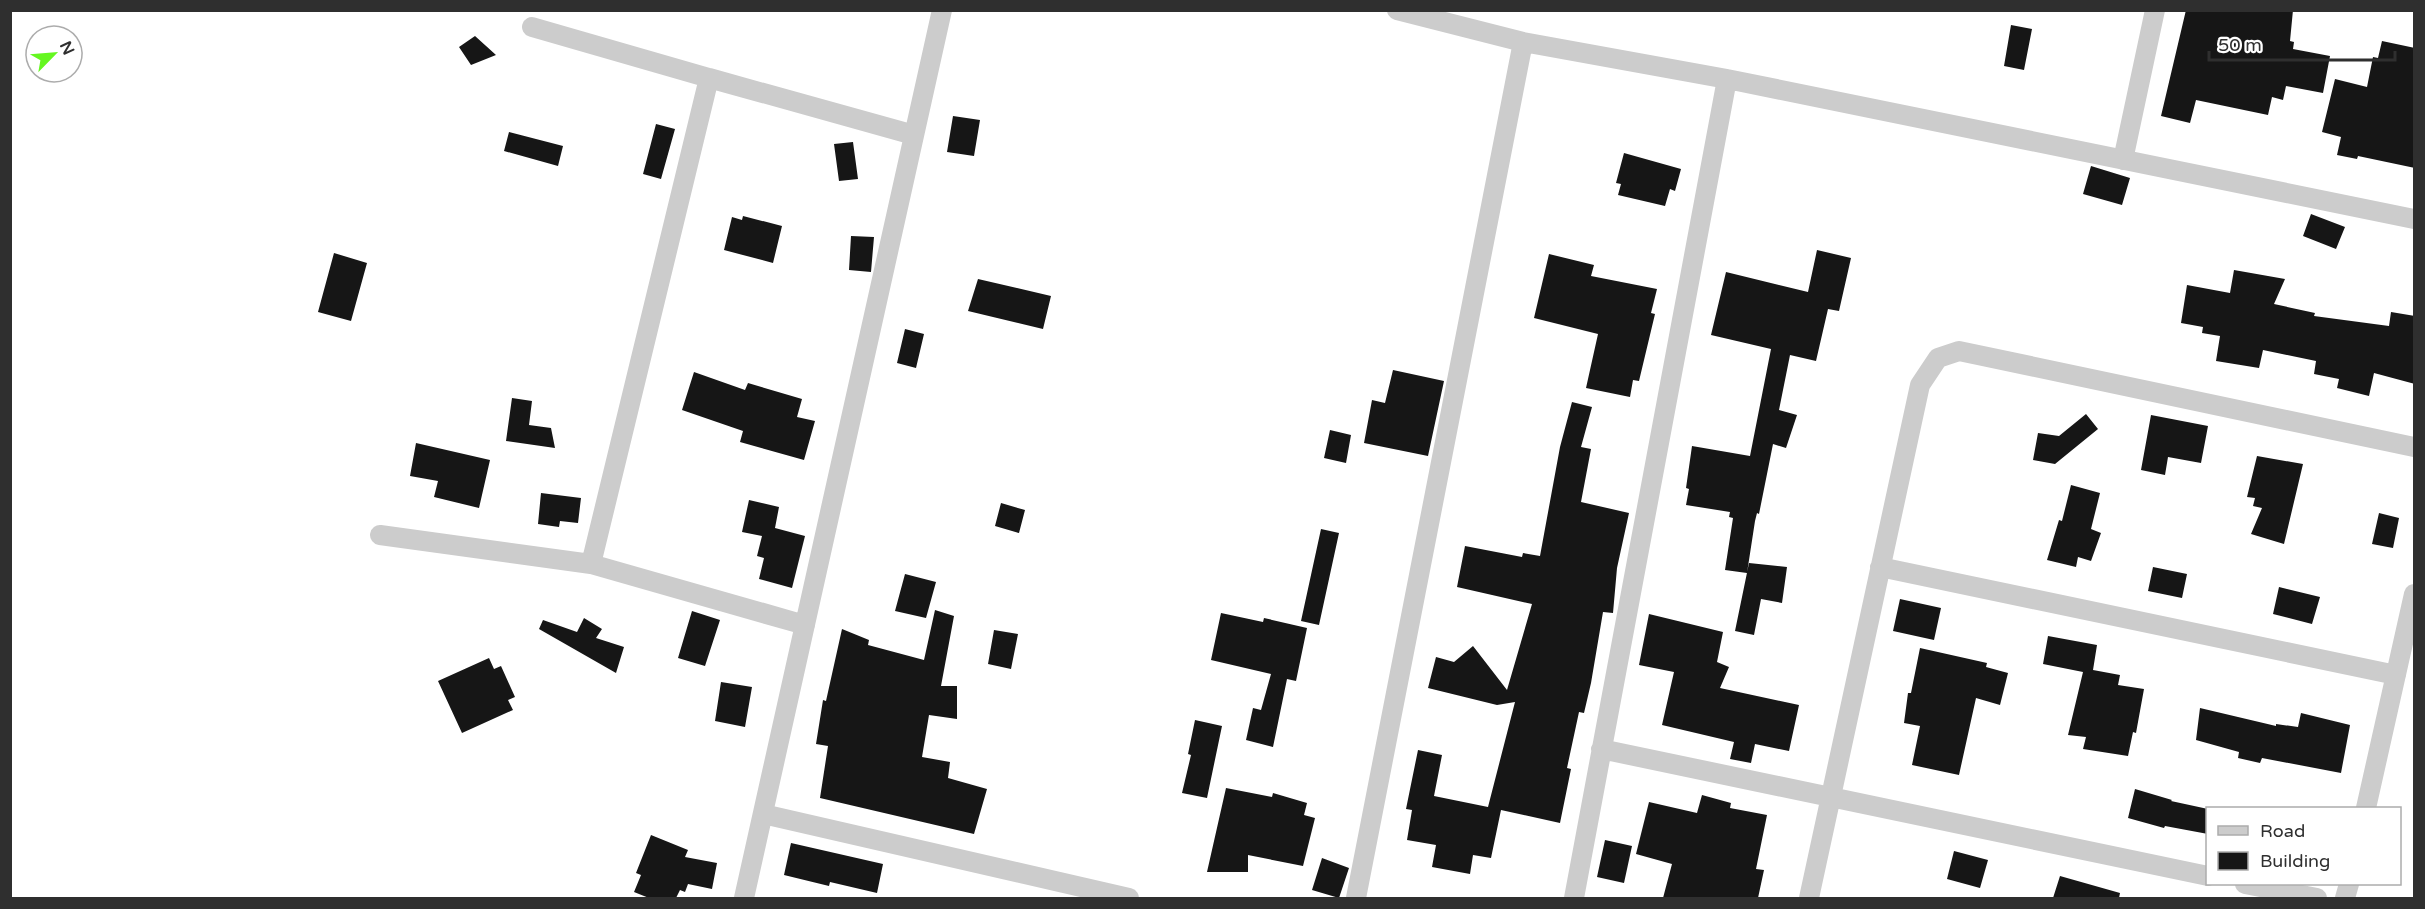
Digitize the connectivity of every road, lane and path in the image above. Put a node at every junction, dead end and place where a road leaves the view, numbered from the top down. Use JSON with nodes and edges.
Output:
{"nodes":[{"id":1,"x":942,"y":10,"type":"edge"},
{"id":2,"x":1397,"y":10,"type":"edge"},
{"id":3,"x":2155,"y":10,"type":"edge"},
{"id":4,"x":532,"y":27,"type":"dead end"},
{"id":5,"x":1523,"y":42,"type":"junction"},
{"id":6,"x":709,"y":78,"type":"junction"},
{"id":7,"x":1727,"y":79,"type":"junction"},
{"id":8,"x":914,"y":135,"type":"junction"},
{"id":9,"x":2123,"y":160,"type":"junction"},
{"id":10,"x":2415,"y":219,"type":"edge"},
{"id":11,"x":2415,"y":447,"type":"edge"},
{"id":12,"x":380,"y":535,"type":"dead end"},
{"id":13,"x":591,"y":564,"type":"junction"},
{"id":14,"x":1880,"y":567,"type":"junction"},
{"id":15,"x":2415,"y":594,"type":"edge"},
{"id":16,"x":805,"y":625,"type":"junction"},
{"id":17,"x":2396,"y":675,"type":"junction"},
{"id":18,"x":1601,"y":749,"type":"junction"},
{"id":19,"x":1831,"y":797,"type":"junction"},
{"id":20,"x":2366,"y":807,"type":"edge"},
{"id":21,"x":763,"y":814,"type":"junction"},
{"id":22,"x":2206,"y":876,"type":"edge"},
{"id":23,"x":2250,"y":885,"type":"edge"},
{"id":24,"x":744,"y":898,"type":"edge"},
{"id":25,"x":1130,"y":898,"type":"edge"},
{"id":26,"x":1356,"y":898,"type":"edge"},
{"id":27,"x":1574,"y":898,"type":"edge"},
{"id":28,"x":1809,"y":898,"type":"edge"},
{"id":29,"x":2317,"y":898,"type":"edge"}],
"edges":[{"from":1,"to":8,"type":"street"},
{"from":2,"to":5,"type":"street"},
{"from":3,"to":9,"type":"street"},
{"from":4,"to":6,"type":"street"},
{"from":5,"to":7,"type":"street"},
{"from":5,"to":26,"type":"street"},
{"from":6,"to":8,"type":"street"},
{"from":6,"to":13,"type":"street"},
{"from":7,"to":9,"type":"street"},
{"from":7,"to":18,"type":"street"},
{"from":8,"to":16,"type":"street"},
{"from":9,"to":10,"type":"street"},
{"from":11,"to":14,"type":"street"},
{"from":12,"to":13,"type":"street"},
{"from":13,"to":16,"type":"street"},
{"from":14,"to":17,"type":"street"},
{"from":14,"to":19,"type":"street"},
{"from":15,"to":17,"type":"street"},
{"from":16,"to":21,"type":"street"},
{"from":17,"to":20,"type":"street"},
{"from":18,"to":19,"type":"street"},
{"from":18,"to":27,"type":"street"},
{"from":19,"to":22,"type":"street"},
{"from":19,"to":28,"type":"street"},
{"from":21,"to":24,"type":"street"},
{"from":21,"to":25,"type":"street"},
{"from":23,"to":29,"type":"street"}]}
